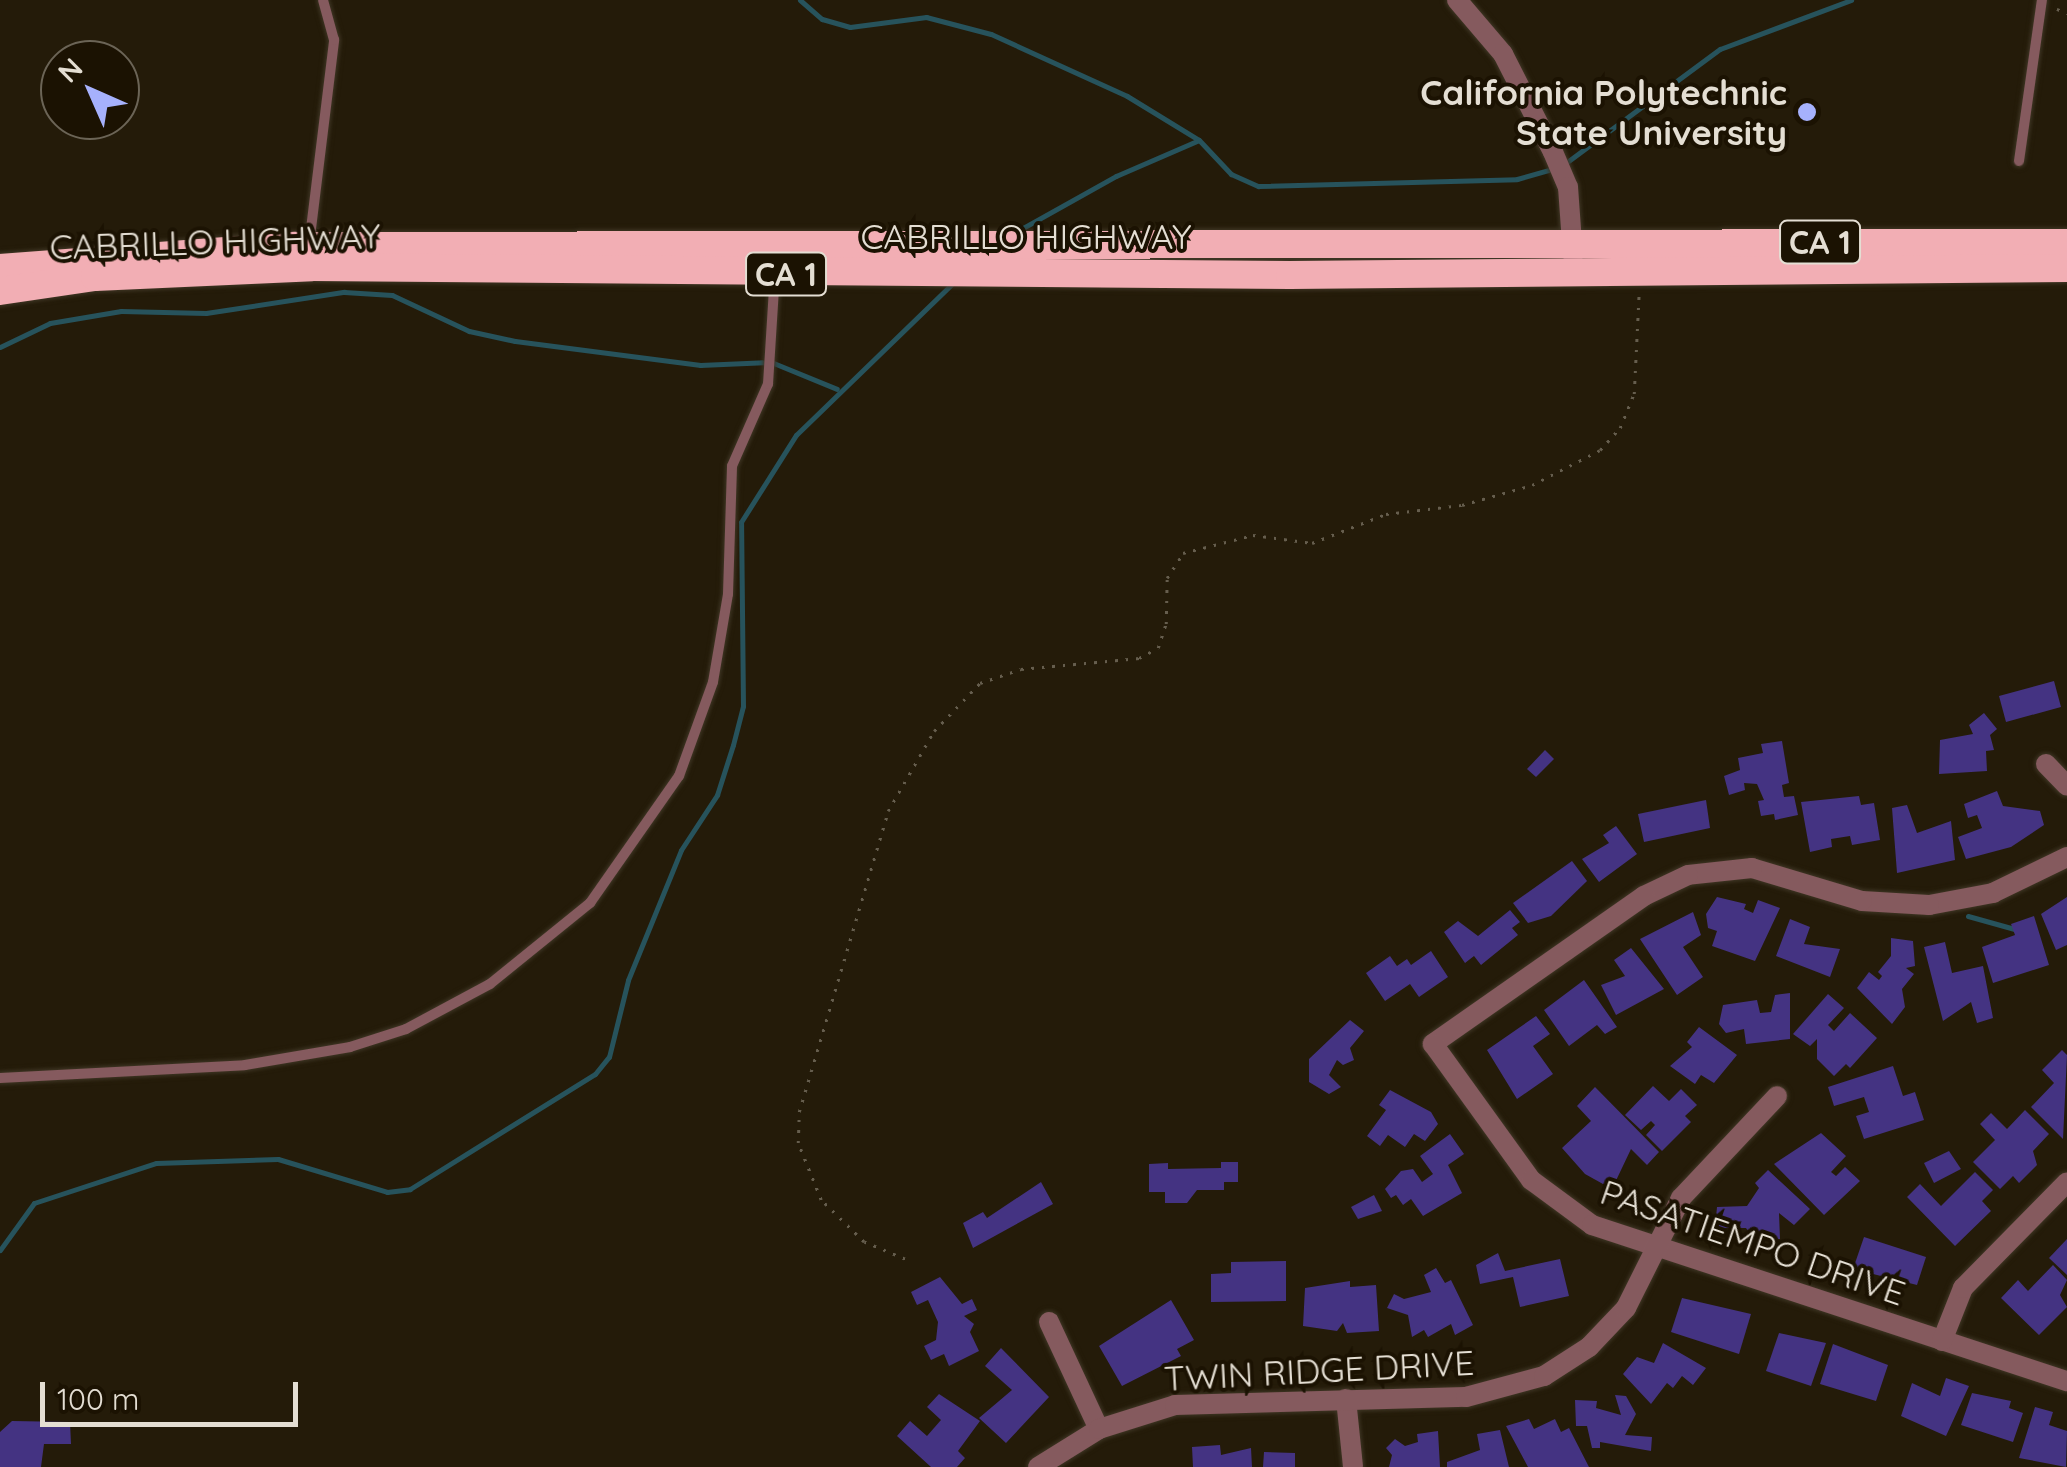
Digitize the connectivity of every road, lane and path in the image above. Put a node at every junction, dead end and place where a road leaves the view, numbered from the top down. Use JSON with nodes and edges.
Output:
{"nodes":[{"id":1,"x":324,"y":0,"type":"edge"},
{"id":2,"x":1457,"y":0,"type":"edge"},
{"id":3,"x":2042,"y":0,"type":"edge"},
{"id":4,"x":2020,"y":161,"type":"dead end"},
{"id":5,"x":1573,"y":242,"type":"junction"},
{"id":6,"x":2067,"y":243,"type":"edge"},
{"id":7,"x":309,"y":246,"type":"junction"},
{"id":8,"x":0,"y":268,"type":"edge"},
{"id":9,"x":2067,"y":268,"type":"edge"},
{"id":10,"x":1573,"y":272,"type":"junction"},
{"id":11,"x":1640,"y":272,"type":"junction"},
{"id":12,"x":776,"y":274,"type":"junction"},
{"id":13,"x":0,"y":291,"type":"edge"},
{"id":14,"x":2046,"y":764,"type":"dead end"},
{"id":15,"x":2067,"y":786,"type":"edge"},
{"id":16,"x":2067,"y":857,"type":"edge"},
{"id":17,"x":0,"y":1078,"type":"edge"},
{"id":18,"x":1777,"y":1096,"type":"dead end"},
{"id":19,"x":2067,"y":1182,"type":"edge"},
{"id":20,"x":1656,"y":1248,"type":"junction"},
{"id":21,"x":905,"y":1259,"type":"dead end"},
{"id":22,"x":1050,"y":1322,"type":"dead end"},
{"id":23,"x":1942,"y":1340,"type":"junction"},
{"id":24,"x":2067,"y":1381,"type":"edge"},
{"id":25,"x":1346,"y":1399,"type":"junction"},
{"id":26,"x":1099,"y":1429,"type":"junction"},
{"id":27,"x":1038,"y":1467,"type":"edge"},
{"id":28,"x":1353,"y":1467,"type":"edge"}],
"edges":[{"from":1,"to":7,"type":"lane"},
{"from":2,"to":5,"type":"street"},
{"from":3,"to":4,"type":"lane"},
{"from":5,"to":6,"type":"highway","number":"CA 1"},
{"from":5,"to":7,"type":"highway","name":"CABRILLO HIGHWAY","number":"CA 1"},
{"from":5,"to":10,"type":"street"},
{"from":7,"to":8,"type":"highway","name":"CABRILLO HIGHWAY","number":"CA 1"},
{"from":9,"to":11,"type":"highway","number":"CA 1"},
{"from":10,"to":11,"type":"highway","number":"CA 1"},
{"from":10,"to":12,"type":"highway","name":"CABRILLO HIGHWAY","number":"CA 1"},
{"from":11,"to":21,"type":"path"},
{"from":12,"to":13,"type":"highway","name":"CABRILLO HIGHWAY","number":"CA 1"},
{"from":12,"to":17,"type":"lane"},
{"from":14,"to":15,"type":"street"},
{"from":16,"to":20,"type":"street","name":"PASATIEMPO DRIVE"},
{"from":18,"to":20,"type":"street","name":"TWIN RIDGE DRIVE"},
{"from":19,"to":23,"type":"street"},
{"from":20,"to":23,"type":"street","name":"PASATIEMPO DRIVE"},
{"from":20,"to":25,"type":"street","name":"TWIN RIDGE DRIVE"},
{"from":22,"to":26,"type":"street"},
{"from":23,"to":24,"type":"street","name":"PASATIEMPO DRIVE"},
{"from":25,"to":26,"type":"street","name":"TWIN RIDGE DRIVE"},
{"from":25,"to":28,"type":"street"},
{"from":26,"to":27,"type":"street","name":"TWIN RIDGE DRIVE"}]}
